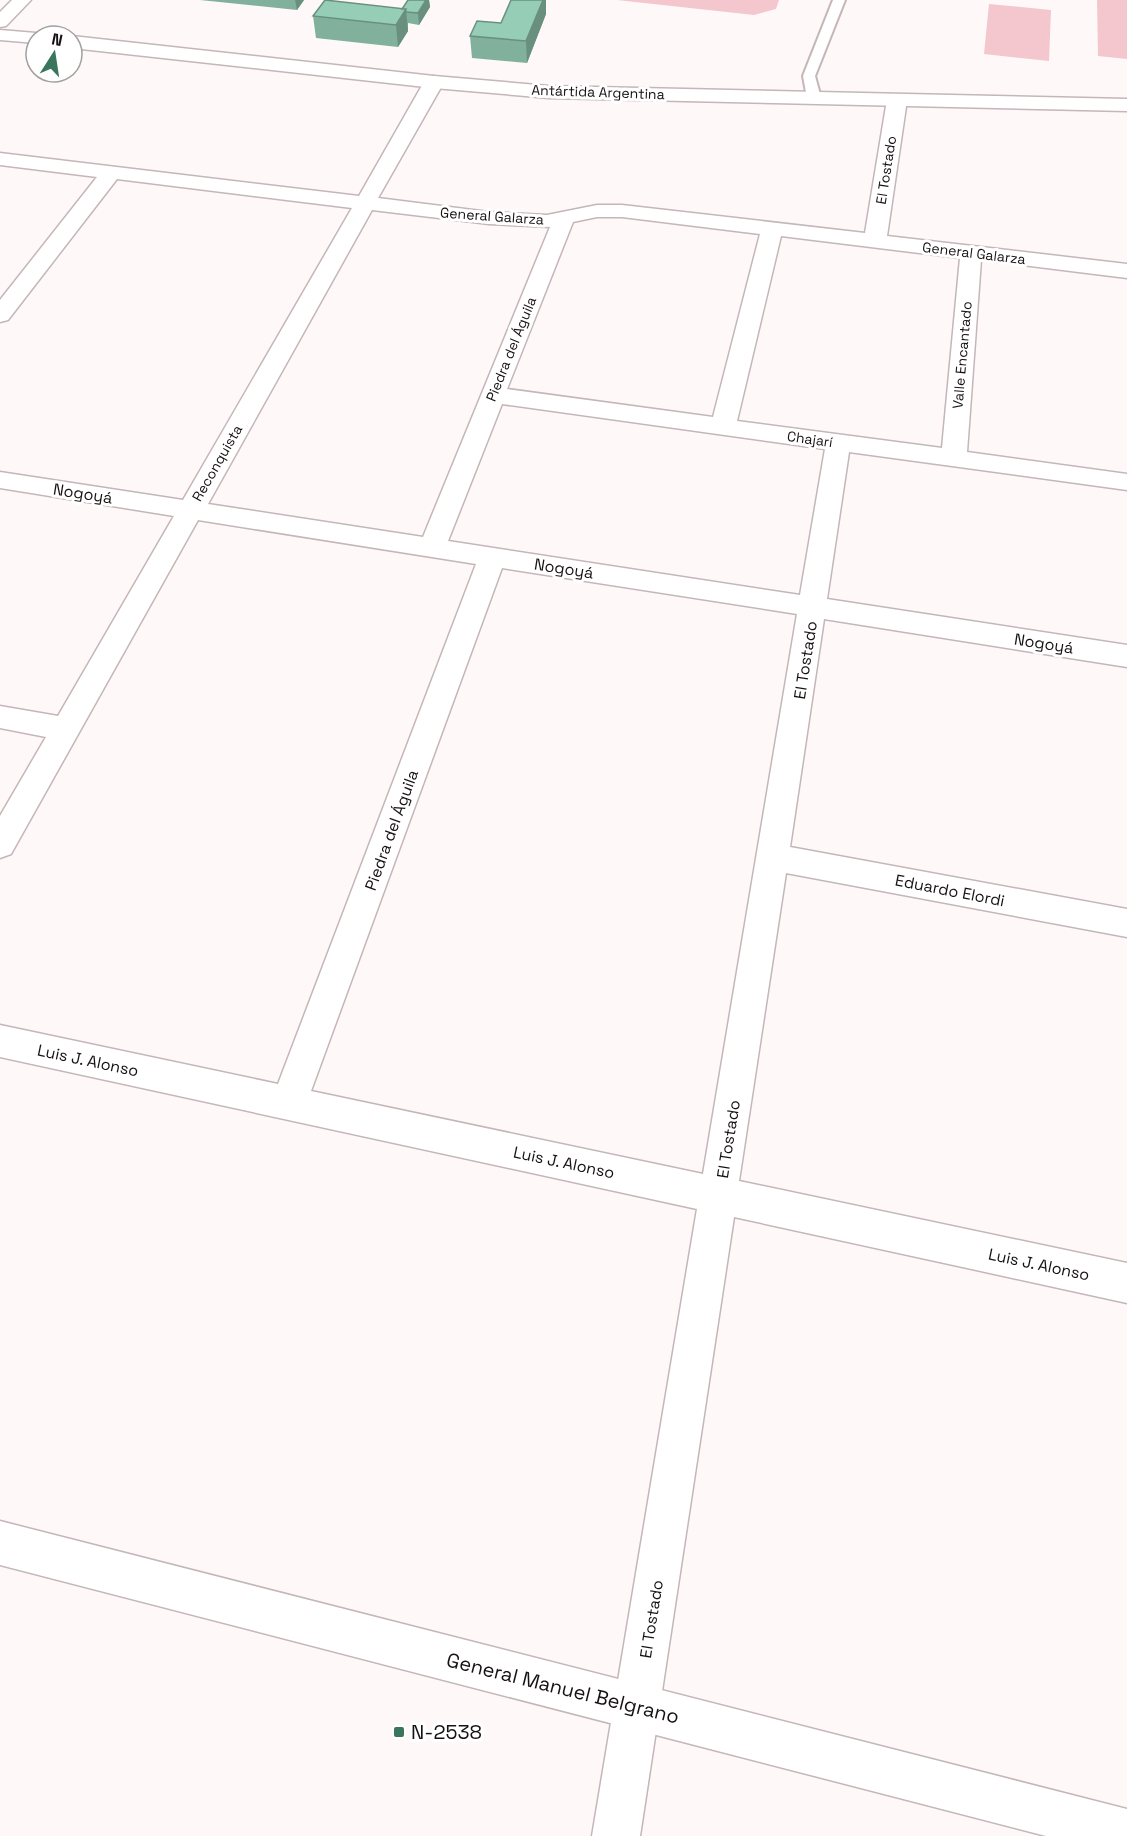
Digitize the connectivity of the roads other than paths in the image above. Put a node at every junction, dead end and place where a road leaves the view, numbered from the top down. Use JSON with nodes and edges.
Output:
{"nodes":[{"id":1,"x":22,"y":0,"type":"edge"},
{"id":2,"x":839,"y":0,"type":"edge"},
{"id":3,"x":0,"y":22,"type":"edge"},
{"id":4,"x":0,"y":34,"type":"edge"},
{"id":5,"x":24,"y":37,"type":"edge"},
{"id":6,"x":84,"y":43,"type":"edge"},
{"id":7,"x":434,"y":82,"type":"junction"},
{"id":8,"x":814,"y":98,"type":"junction"},
{"id":9,"x":897,"y":100,"type":"junction"},
{"id":10,"x":1127,"y":105,"type":"edge"},
{"id":11,"x":0,"y":159,"type":"edge"},
{"id":12,"x":112,"y":172,"type":"junction"},
{"id":13,"x":365,"y":203,"type":"junction"},
{"id":14,"x":564,"y":218,"type":"junction"},
{"id":15,"x":772,"y":229,"type":"junction"},
{"id":16,"x":875,"y":241,"type":"junction"},
{"id":17,"x":971,"y":252,"type":"junction"},
{"id":18,"x":1127,"y":271,"type":"edge"},
{"id":19,"x":0,"y":315,"type":"edge"},
{"id":20,"x":493,"y":395,"type":"junction"},
{"id":21,"x":723,"y":427,"type":"junction"},
{"id":22,"x":838,"y":443,"type":"junction"},
{"id":23,"x":954,"y":459,"type":"junction"},
{"id":24,"x":0,"y":480,"type":"edge"},
{"id":25,"x":1127,"y":482,"type":"edge"},
{"id":26,"x":190,"y":510,"type":"junction"},
{"id":27,"x":432,"y":547,"type":"junction"},
{"id":28,"x":492,"y":557,"type":"junction"},
{"id":29,"x":813,"y":607,"type":"junction"},
{"id":30,"x":1127,"y":656,"type":"edge"},
{"id":31,"x":0,"y":717,"type":"edge"},
{"id":32,"x":66,"y":729,"type":"junction"},
{"id":33,"x":0,"y":844,"type":"edge"},
{"id":34,"x":773,"y":857,"type":"junction"},
{"id":35,"x":1127,"y":923,"type":"edge"},
{"id":36,"x":0,"y":1041,"type":"edge"},
{"id":37,"x":289,"y":1103,"type":"junction"},
{"id":38,"x":719,"y":1196,"type":"junction"},
{"id":39,"x":1127,"y":1283,"type":"edge"},
{"id":40,"x":0,"y":1543,"type":"edge"},
{"id":41,"x":637,"y":1707,"type":"junction"},
{"id":42,"x":1127,"y":1833,"type":"edge"},
{"id":43,"x":616,"y":1836,"type":"edge"}],
"edges":[{"from":1,"to":3,"type":"street"},
{"from":2,"to":8,"type":"lane"},
{"from":4,"to":5,"type":"street"},
{"from":6,"to":7,"type":"street","name":"Antártida Argentina"},
{"from":7,"to":8,"type":"street","name":"Antártida Argentina"},
{"from":7,"to":13,"type":"street","name":"Reconquista"},
{"from":8,"to":9,"type":"street","name":"Antártida Argentina"},
{"from":9,"to":10,"type":"street","name":"Antártida Argentina"},
{"from":9,"to":16,"type":"street","name":"El Tostado"},
{"from":11,"to":12,"type":"street","name":"General Galarza"},
{"from":12,"to":13,"type":"street","name":"General Galarza"},
{"from":12,"to":19,"type":"street"},
{"from":13,"to":14,"type":"street","name":"General Galarza"},
{"from":13,"to":26,"type":"street","name":"Reconquista"},
{"from":14,"to":15,"type":"street","name":"General Galarza"},
{"from":14,"to":20,"type":"street","name":"Piedra del Águila"},
{"from":15,"to":16,"type":"street","name":"General Galarza"},
{"from":15,"to":21,"type":"street"},
{"from":16,"to":17,"type":"street","name":"General Galarza"},
{"from":17,"to":18,"type":"street","name":"General Galarza"},
{"from":17,"to":23,"type":"street","name":"Valle Encantado"},
{"from":20,"to":21,"type":"street","name":"Chajarí"},
{"from":20,"to":27,"type":"street","name":"Piedra del Águila"},
{"from":21,"to":22,"type":"street","name":"Chajarí"},
{"from":22,"to":23,"type":"street","name":"Chajarí"},
{"from":22,"to":29,"type":"street","name":"El Tostado"},
{"from":23,"to":25,"type":"street","name":"Chajarí"},
{"from":24,"to":26,"type":"street","name":"Nogoyá"},
{"from":26,"to":27,"type":"street","name":"Nogoyá"},
{"from":26,"to":32,"type":"street","name":"Reconquista"},
{"from":27,"to":28,"type":"street","name":"Nogoyá"},
{"from":28,"to":29,"type":"street","name":"Nogoyá"},
{"from":28,"to":37,"type":"street","name":"Piedra del Águila"},
{"from":29,"to":30,"type":"street","name":"Nogoyá"},
{"from":29,"to":34,"type":"street","name":"El Tostado"},
{"from":31,"to":32,"type":"street"},
{"from":32,"to":33,"type":"street","name":"Reconquista"},
{"from":34,"to":35,"type":"street","name":"Eduardo Elordi"},
{"from":34,"to":38,"type":"street","name":"El Tostado"},
{"from":36,"to":37,"type":"street","name":"Luis J. Alonso"},
{"from":37,"to":38,"type":"street","name":"Luis J. Alonso"},
{"from":38,"to":39,"type":"street","name":"Luis J. Alonso"},
{"from":38,"to":41,"type":"street","name":"El Tostado"},
{"from":40,"to":41,"type":"street","name":"General Manuel Belgrano"},
{"from":41,"to":42,"type":"street","name":"General Manuel Belgrano"},
{"from":41,"to":43,"type":"street","name":"El Tostado"}]}
